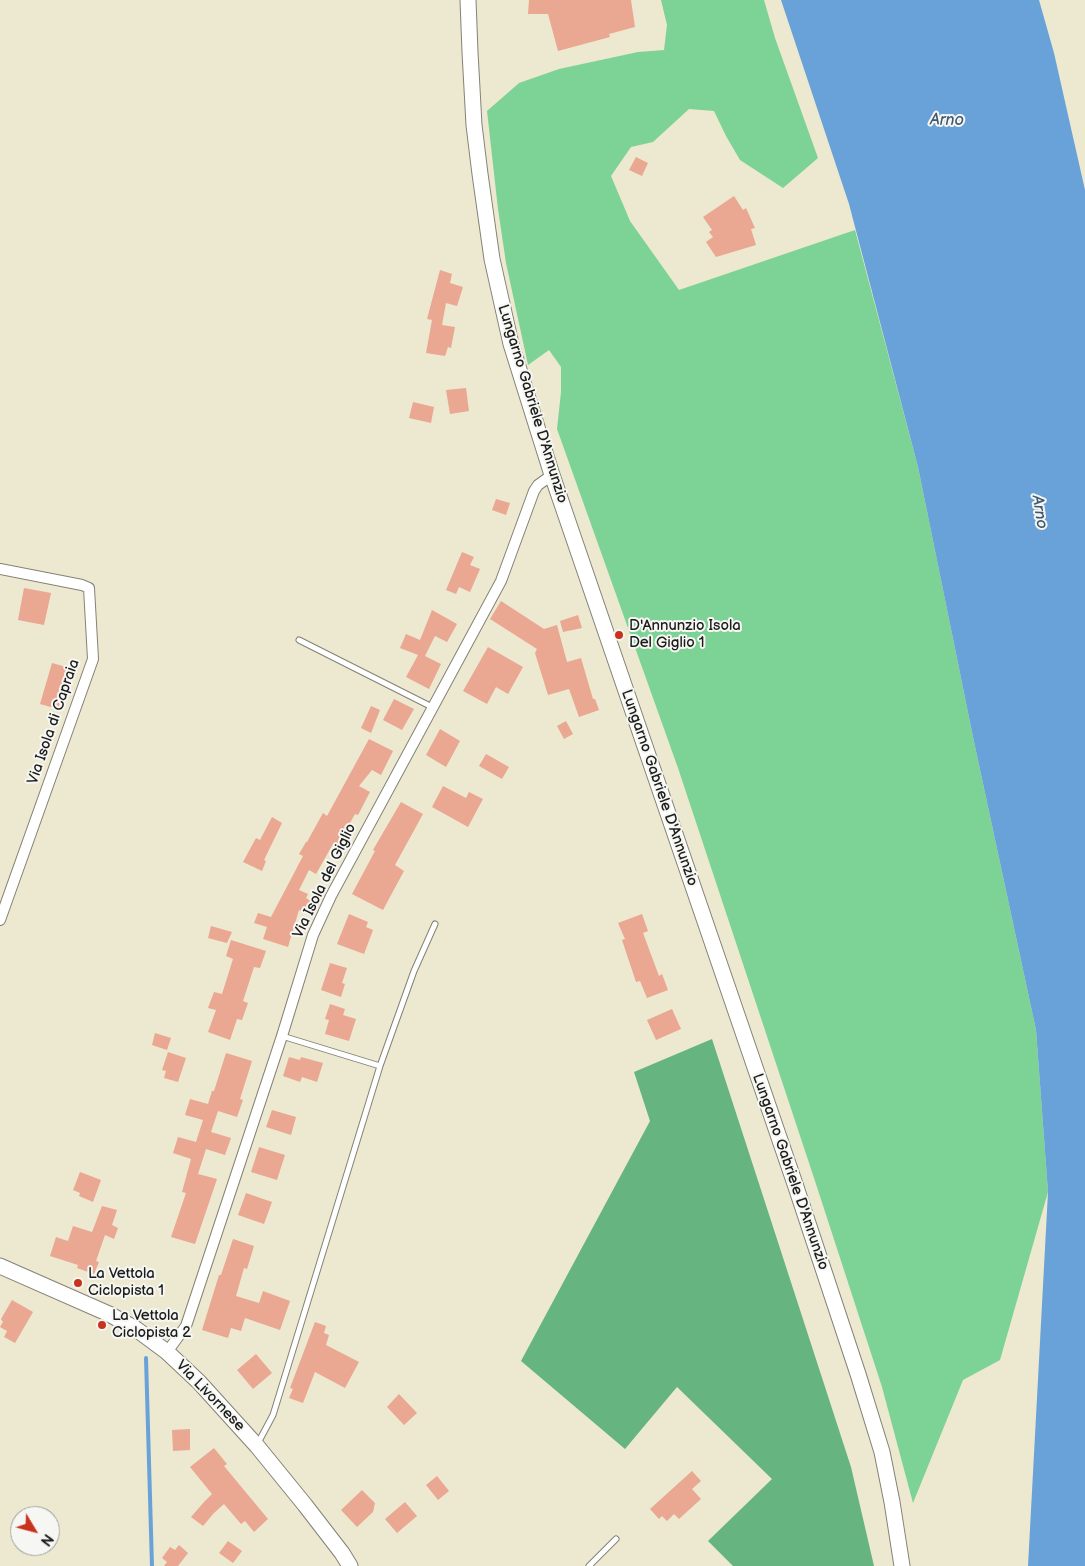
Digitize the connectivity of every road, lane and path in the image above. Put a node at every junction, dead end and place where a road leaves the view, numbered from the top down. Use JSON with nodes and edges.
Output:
{"nodes":[{"id":1,"x":468,"y":0,"type":"edge"},
{"id":2,"x":552,"y":474,"type":"junction"},
{"id":3,"x":0,"y":569,"type":"edge"},
{"id":4,"x":299,"y":640,"type":"dead end"},
{"id":5,"x":432,"y":707,"type":"junction"},
{"id":6,"x":0,"y":920,"type":"edge"},
{"id":7,"x":435,"y":924,"type":"dead end"},
{"id":8,"x":282,"y":1036,"type":"junction"},
{"id":9,"x":380,"y":1066,"type":"junction"},
{"id":10,"x":0,"y":1266,"type":"edge"},
{"id":11,"x":167,"y":1352,"type":"junction"},
{"id":12,"x":257,"y":1446,"type":"junction"},
{"id":13,"x":616,"y":1539,"type":"dead end"},
{"id":14,"x":350,"y":1566,"type":"edge"},
{"id":15,"x":589,"y":1566,"type":"edge"},
{"id":16,"x":902,"y":1566,"type":"edge"}],
"edges":[{"from":1,"to":2,"type":"main road","name":"Lungarno Gabriele D'Annunzio"},
{"from":2,"to":5,"type":"street","name":"Via Isola del Giglio"},
{"from":2,"to":16,"type":"main road","name":"Lungarno Gabriele D'Annunzio"},
{"from":3,"to":6,"type":"street","name":"Via Isola di Capraia"},
{"from":4,"to":5,"type":"lane"},
{"from":5,"to":8,"type":"street","name":"Via Isola del Giglio"},
{"from":7,"to":9,"type":"lane"},
{"from":8,"to":9,"type":"lane"},
{"from":8,"to":11,"type":"street","name":"Via Isola del Giglio"},
{"from":9,"to":12,"type":"lane"},
{"from":10,"to":11,"type":"main road","name":"Via Livornese"},
{"from":11,"to":12,"type":"main road","name":"Via Livornese"},
{"from":12,"to":14,"type":"main road","name":"Via Livornese"},
{"from":13,"to":15,"type":"lane"}]}
